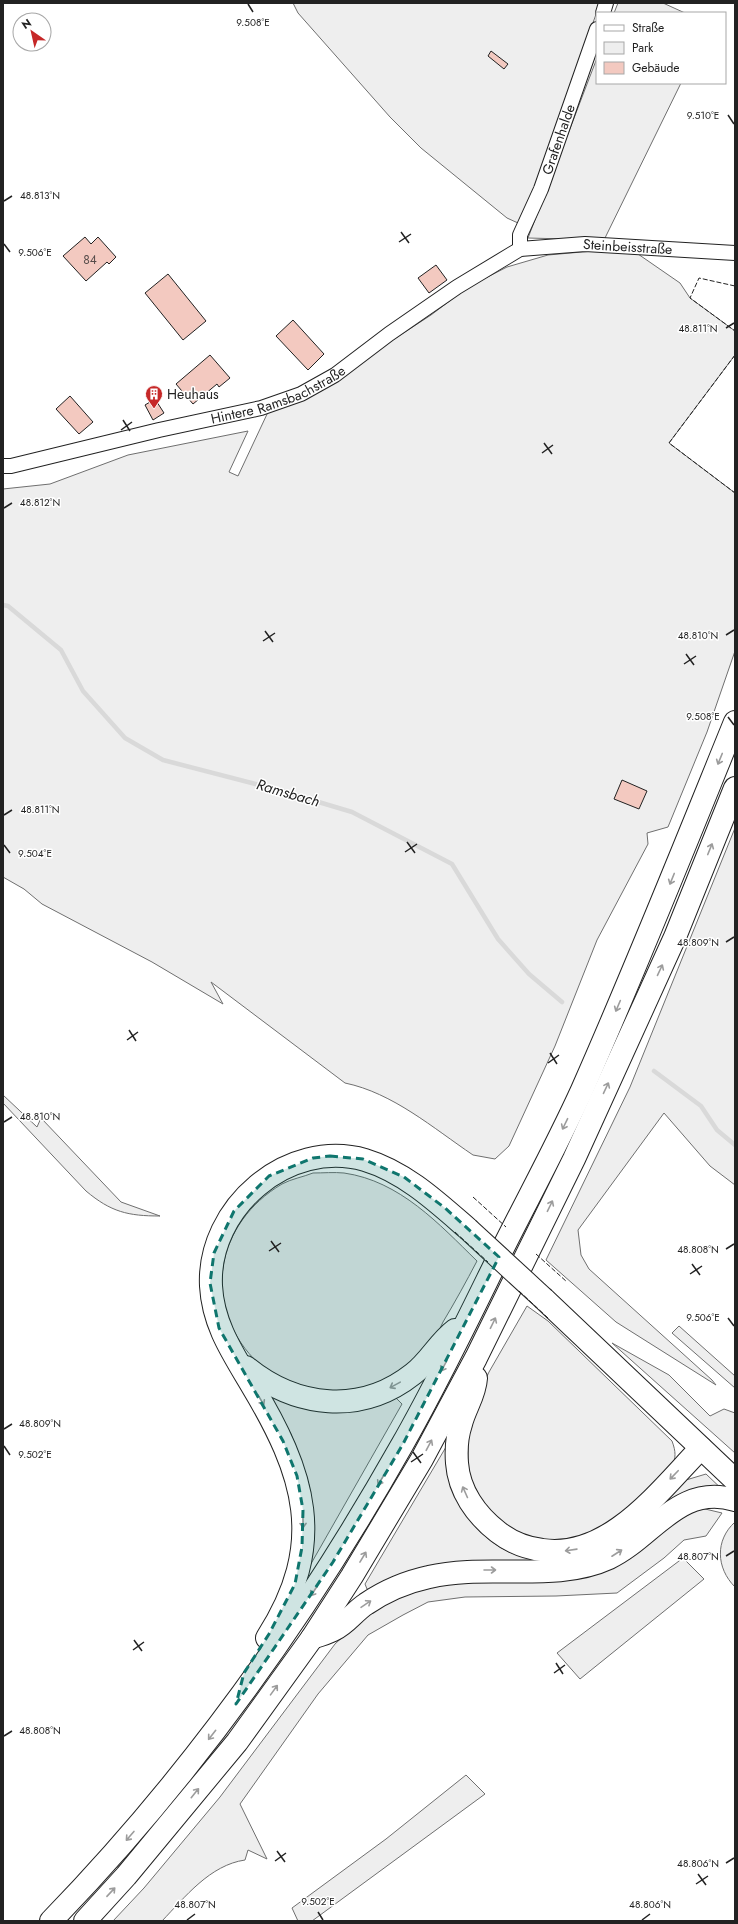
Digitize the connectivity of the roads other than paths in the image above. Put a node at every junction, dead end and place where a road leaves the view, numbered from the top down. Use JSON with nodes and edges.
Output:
{"nodes":[{"id":1,"x":596,"y":32,"type":"edge"},
{"id":2,"x":520,"y":249,"type":"junction"},
{"id":3,"x":735,"y":253,"type":"edge"},
{"id":4,"x":3,"y":466,"type":"edge"},
{"id":5,"x":735,"y":722,"type":"edge"},
{"id":6,"x":735,"y":788,"type":"edge"},
{"id":7,"x":468,"y":1319,"type":"junction"},
{"id":8,"x":234,"y":1355,"type":"junction"},
{"id":9,"x":476,"y":1358,"type":"junction"},
{"id":10,"x":702,"y":1448,"type":"junction"},
{"id":11,"x":735,"y":1480,"type":"edge"},
{"id":12,"x":735,"y":1500,"type":"edge"},
{"id":13,"x":312,"y":1638,"type":"junction"},
{"id":14,"x":236,"y":1704,"type":"junction"},
{"id":15,"x":51,"y":1921,"type":"edge"},
{"id":16,"x":85,"y":1921,"type":"edge"}],
"edges":[{"from":1,"to":2,"type":"street","name":"Grafenhalde"},
{"from":2,"to":3,"type":"street","name":"Steinbeisstraße"},
{"from":2,"to":4,"type":"street","name":"Hintere Ramsbachstraße"},
{"from":5,"to":7,"type":"highway","one_way":true},
{"from":9,"to":6,"type":"highway","one_way":true},
{"from":7,"to":8,"type":"highway","one_way":true},
{"from":7,"to":14,"type":"highway","one_way":true},
{"from":8,"to":10,"type":"highway","bridge":true},
{"from":8,"to":14,"type":"highway","one_way":true},
{"from":10,"to":9,"type":"highway","one_way":true},
{"from":13,"to":9,"type":"highway","one_way":true},
{"from":10,"to":11,"type":"highway"},
{"from":13,"to":12,"type":"highway","one_way":true},
{"from":16,"to":13,"type":"highway","one_way":true},
{"from":14,"to":15,"type":"highway","one_way":true}]}
